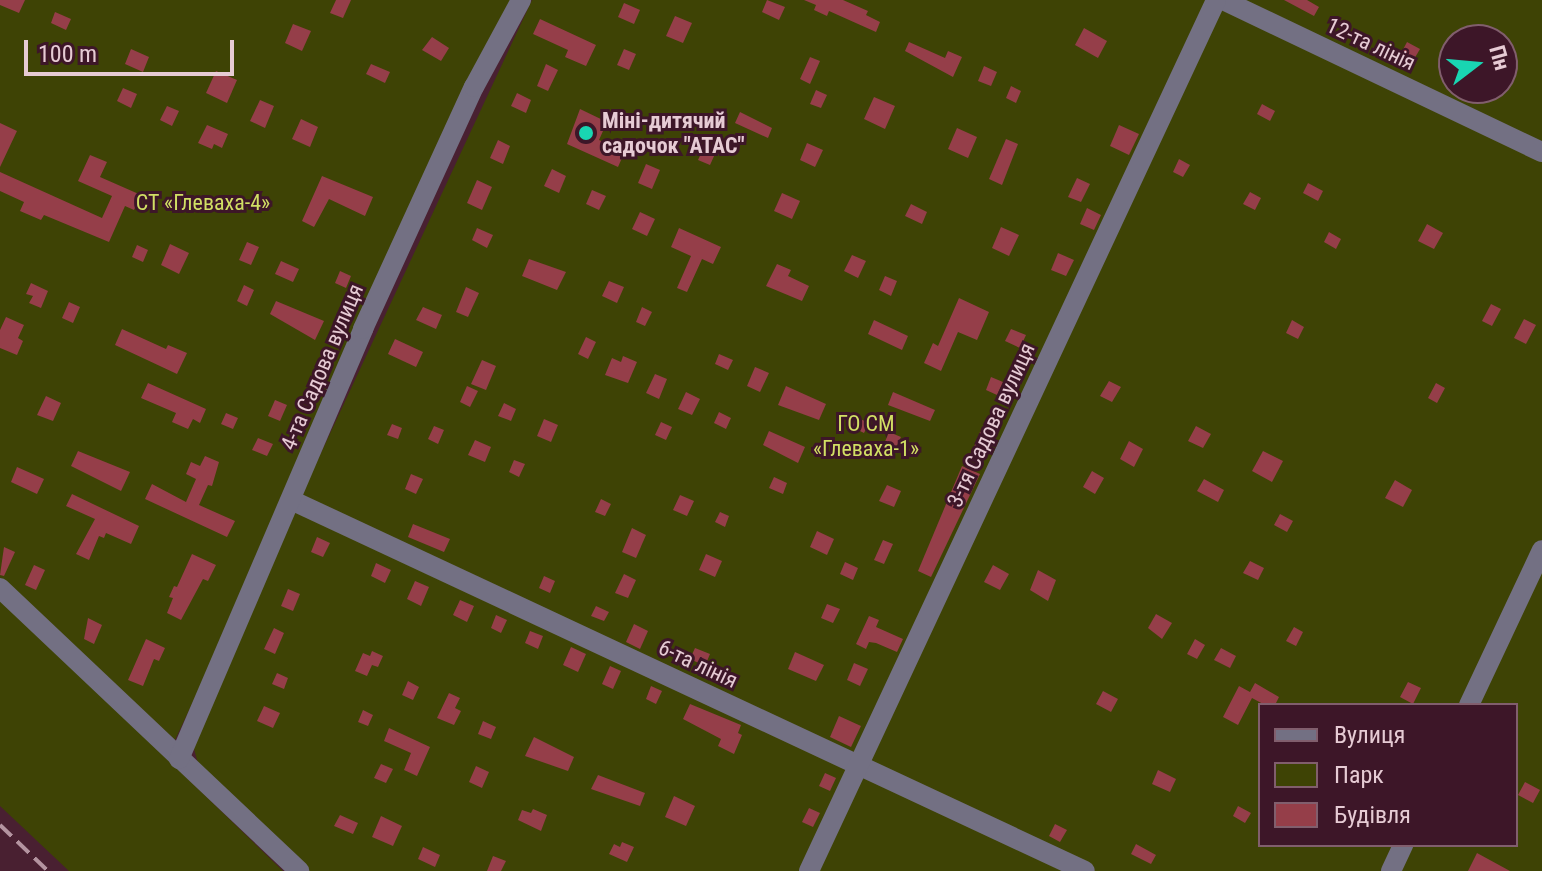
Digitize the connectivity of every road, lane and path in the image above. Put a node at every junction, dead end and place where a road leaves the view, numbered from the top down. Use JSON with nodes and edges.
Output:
{"nodes":[{"id":1,"x":521,"y":0,"type":"edge"},
{"id":2,"x":1216,"y":0,"type":"edge"},
{"id":3,"x":1223,"y":0,"type":"edge"},
{"id":4,"x":1542,"y":152,"type":"edge"},
{"id":5,"x":291,"y":500,"type":"junction"},
{"id":6,"x":1542,"y":550,"type":"edge"},
{"id":7,"x":0,"y":588,"type":"edge"},
{"id":8,"x":1470,"y":703,"type":"edge"},
{"id":9,"x":179,"y":759,"type":"junction"},
{"id":10,"x":858,"y":766,"type":"junction"},
{"id":11,"x":1402,"y":847,"type":"edge"},
{"id":12,"x":299,"y":871,"type":"edge"},
{"id":13,"x":809,"y":871,"type":"edge"},
{"id":14,"x":1085,"y":871,"type":"edge"},
{"id":15,"x":1391,"y":871,"type":"edge"}],
"edges":[{"from":1,"to":5,"type":"street","name":"4-та Садова вулиця"},
{"from":2,"to":10,"type":"street","name":"3-тя Садова вулиця"},
{"from":3,"to":4,"type":"street","name":"12-та лінія"},
{"from":5,"to":9,"type":"street","name":"4-та Садова вулиця"},
{"from":5,"to":10,"type":"street","name":"6-та лінія"},
{"from":6,"to":8,"type":"street"},
{"from":7,"to":9,"type":"street"},
{"from":9,"to":12,"type":"street"},
{"from":10,"to":13,"type":"street","name":"3-тя Садова вулиця"},
{"from":10,"to":14,"type":"street","name":"6-та лінія"},
{"from":11,"to":15,"type":"street"}]}
